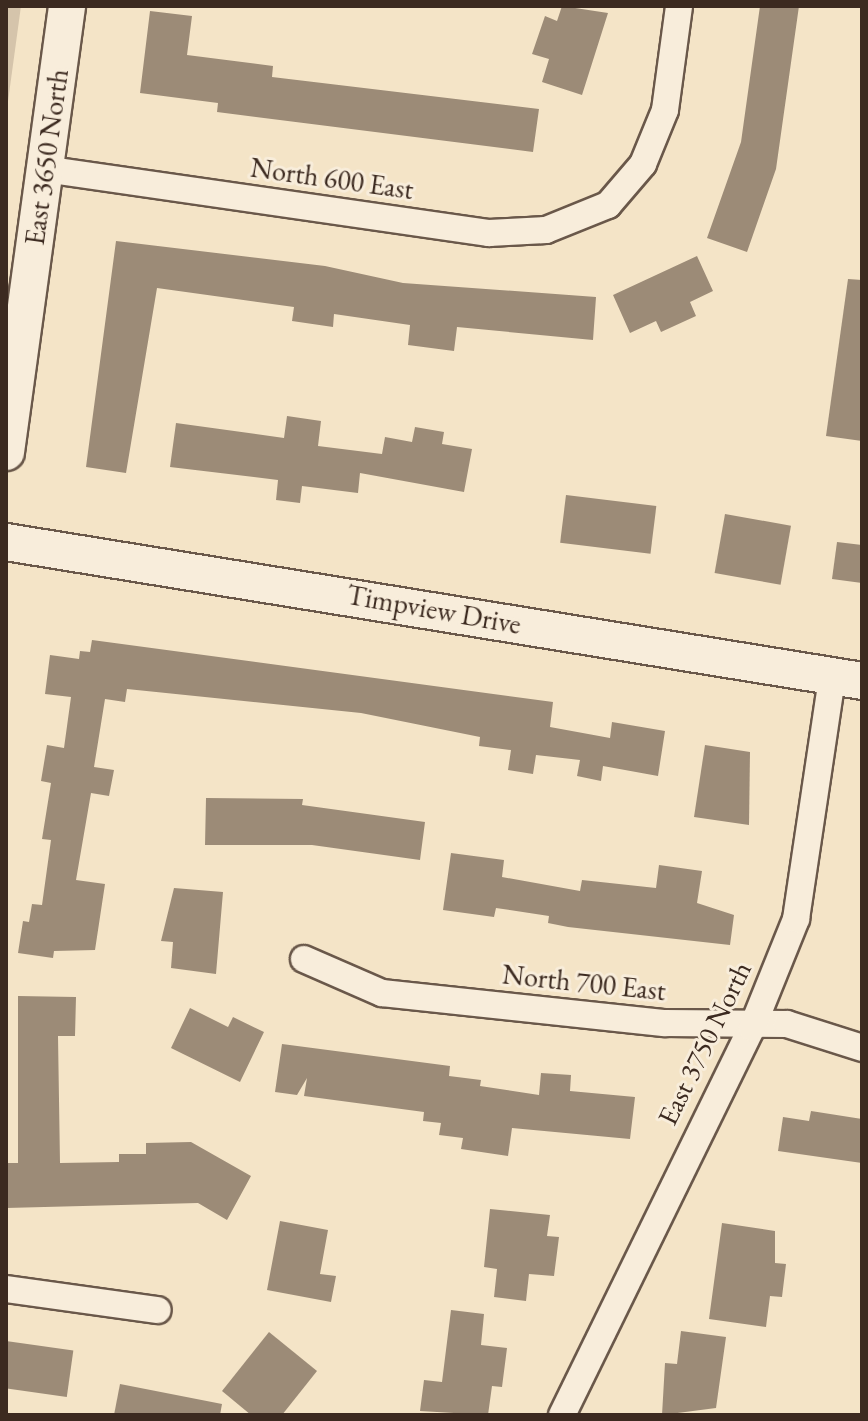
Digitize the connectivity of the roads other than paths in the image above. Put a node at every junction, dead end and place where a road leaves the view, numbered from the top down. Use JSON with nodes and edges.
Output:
{"nodes":[{"id":1,"x":67,"y":6,"type":"edge"},
{"id":2,"x":679,"y":6,"type":"edge"},
{"id":3,"x":44,"y":169,"type":"junction"},
{"id":4,"x":6,"y":452,"type":"edge"},
{"id":5,"x":6,"y":542,"type":"edge"},
{"id":6,"x":847,"y":679,"type":"edge"},
{"id":7,"x":304,"y":959,"type":"dead end"},
{"id":8,"x":752,"y":1028,"type":"junction"},
{"id":9,"x":862,"y":1048,"type":"edge"},
{"id":10,"x":6,"y":1289,"type":"edge"},
{"id":11,"x":158,"y":1310,"type":"dead end"},
{"id":12,"x":562,"y":1415,"type":"edge"}],
"edges":[{"from":1,"to":3,"type":"street","name":"East 3650 North"},
{"from":2,"to":3,"type":"street","name":"North 600 East"},
{"from":3,"to":4,"type":"street","name":"East 3650 North"},
{"from":5,"to":6,"type":"street","name":"Timpview Drive"},
{"from":6,"to":8,"type":"street","name":"East 3750 North"},
{"from":7,"to":8,"type":"street","name":"North 700 East"},
{"from":8,"to":9,"type":"street","name":"North 700 East"},
{"from":8,"to":12,"type":"street","name":"East 3750 North"},
{"from":10,"to":11,"type":"street"}]}
